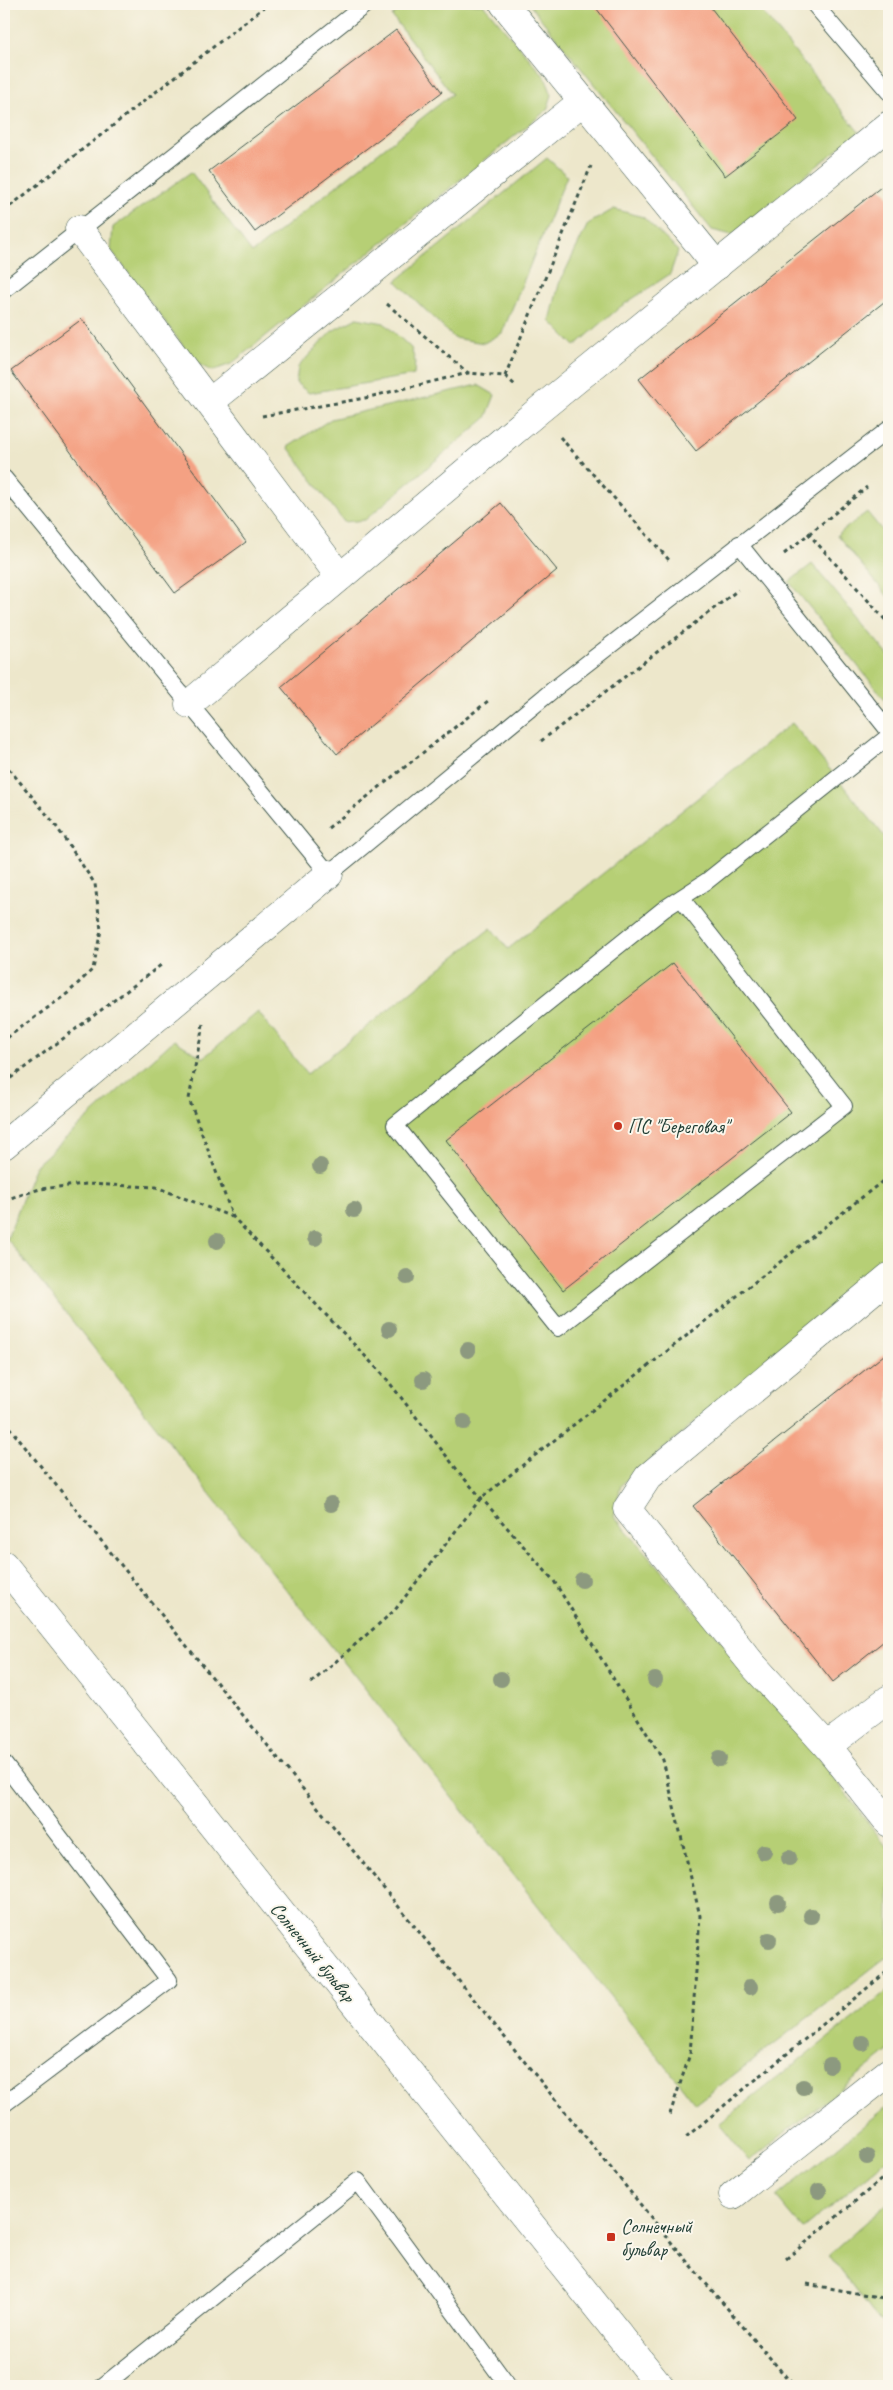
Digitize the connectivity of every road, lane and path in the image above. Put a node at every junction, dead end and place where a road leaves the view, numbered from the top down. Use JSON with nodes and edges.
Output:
{"nodes":[{"id":1,"x":268,"y":4,"type":"edge"},
{"id":2,"x":366,"y":4,"type":"edge"},
{"id":3,"x":504,"y":4,"type":"edge"},
{"id":4,"x":814,"y":4,"type":"edge"},
{"id":5,"x":889,"y":92,"type":"edge"},
{"id":6,"x":582,"y":101,"type":"junction"},
{"id":7,"x":889,"y":125,"type":"edge"},
{"id":8,"x":606,"y":130,"type":"junction"},
{"id":9,"x":4,"y":211,"type":"edge"},
{"id":10,"x":79,"y":229,"type":"junction"},
{"id":11,"x":717,"y":266,"type":"junction"},
{"id":12,"x":359,"y":282,"type":"junction"},
{"id":13,"x":4,"y":290,"type":"edge"},
{"id":14,"x":468,"y":373,"type":"junction"},
{"id":15,"x":505,"y":376,"type":"junction"},
{"id":16,"x":217,"y":412,"type":"junction"},
{"id":17,"x":538,"y":412,"type":"junction"},
{"id":18,"x":889,"y":429,"type":"edge"},
{"id":19,"x":4,"y":478,"type":"edge"},
{"id":20,"x":788,"y":506,"type":"junction"},
{"id":21,"x":739,"y":544,"type":"junction"},
{"id":22,"x":669,"y":560,"type":"dead end"},
{"id":23,"x":340,"y":577,"type":"junction"},
{"id":24,"x":889,"y":624,"type":"edge"},
{"id":25,"x":189,"y":704,"type":"junction"},
{"id":26,"x":889,"y":731,"type":"edge"},
{"id":27,"x":889,"y":736,"type":"edge"},
{"id":28,"x":4,"y":763,"type":"edge"},
{"id":29,"x":330,"y":874,"type":"junction"},
{"id":30,"x":681,"y":898,"type":"junction"},
{"id":31,"x":4,"y":1040,"type":"edge"},
{"id":32,"x":4,"y":1146,"type":"edge"},
{"id":33,"x":889,"y":1176,"type":"edge"},
{"id":34,"x":4,"y":1200,"type":"edge"},
{"id":35,"x":233,"y":1217,"type":"dead end"},
{"id":36,"x":889,"y":1277,"type":"edge"},
{"id":37,"x":4,"y":1421,"type":"edge"},
{"id":38,"x":4,"y":1564,"type":"edge"},
{"id":39,"x":311,"y":1683,"type":"dead end"},
{"id":40,"x":889,"y":1699,"type":"edge"},
{"id":41,"x":828,"y":1746,"type":"junction"},
{"id":42,"x":4,"y":1764,"type":"edge"},
{"id":43,"x":889,"y":1823,"type":"edge"},
{"id":44,"x":889,"y":1970,"type":"edge"},
{"id":45,"x":889,"y":2072,"type":"edge"},
{"id":46,"x":4,"y":2104,"type":"edge"},
{"id":47,"x":686,"y":2137,"type":"dead end"},
{"id":48,"x":889,"y":2174,"type":"edge"},
{"id":49,"x":733,"y":2195,"type":"dead end"},
{"id":50,"x":786,"y":2259,"type":"dead end"},
{"id":51,"x":807,"y":2284,"type":"dead end"},
{"id":52,"x":889,"y":2299,"type":"edge"},
{"id":53,"x":103,"y":2386,"type":"edge"},
{"id":54,"x":508,"y":2386,"type":"edge"},
{"id":55,"x":660,"y":2386,"type":"edge"},
{"id":56,"x":794,"y":2386,"type":"edge"}],
"edges":[{"from":1,"to":9,"type":"path"},
{"from":2,"to":10,"type":"lane"},
{"from":3,"to":6,"type":"street"},
{"from":4,"to":5,"type":"lane"},
{"from":6,"to":8,"type":"street"},
{"from":6,"to":12,"type":"street"},
{"from":7,"to":11,"type":"street"},
{"from":8,"to":11,"type":"street"},
{"from":8,"to":15,"type":"path"},
{"from":10,"to":13,"type":"lane"},
{"from":10,"to":16,"type":"street"},
{"from":11,"to":17,"type":"street"},
{"from":12,"to":14,"type":"path"},
{"from":12,"to":16,"type":"street"},
{"from":14,"to":15,"type":"path"},
{"from":14,"to":16,"type":"path"},
{"from":15,"to":17,"type":"path"},
{"from":16,"to":23,"type":"street"},
{"from":17,"to":22,"type":"path"},
{"from":17,"to":23,"type":"street"},
{"from":18,"to":20,"type":"lane"},
{"from":19,"to":25,"type":"lane"},
{"from":20,"to":21,"type":"lane"},
{"from":20,"to":24,"type":"path"},
{"from":21,"to":26,"type":"lane"},
{"from":21,"to":29,"type":"lane"},
{"from":23,"to":25,"type":"street"},
{"from":25,"to":29,"type":"lane"},
{"from":27,"to":30,"type":"lane"},
{"from":28,"to":31,"type":"path"},
{"from":29,"to":32,"type":"street"},
{"from":30,"to":30,"type":"lane"},
{"from":33,"to":39,"type":"path"},
{"from":34,"to":35,"type":"path"},
{"from":36,"to":41,"type":"street"},
{"from":37,"to":56,"type":"path"},
{"from":38,"to":55,"type":"street","name":"Солнечный бульвар"},
{"from":40,"to":41,"type":"street"},
{"from":41,"to":43,"type":"street"},
{"from":42,"to":46,"type":"lane"},
{"from":44,"to":47,"type":"path"},
{"from":45,"to":49,"type":"street"},
{"from":48,"to":50,"type":"path"},
{"from":51,"to":52,"type":"path"},
{"from":53,"to":54,"type":"lane"}]}
